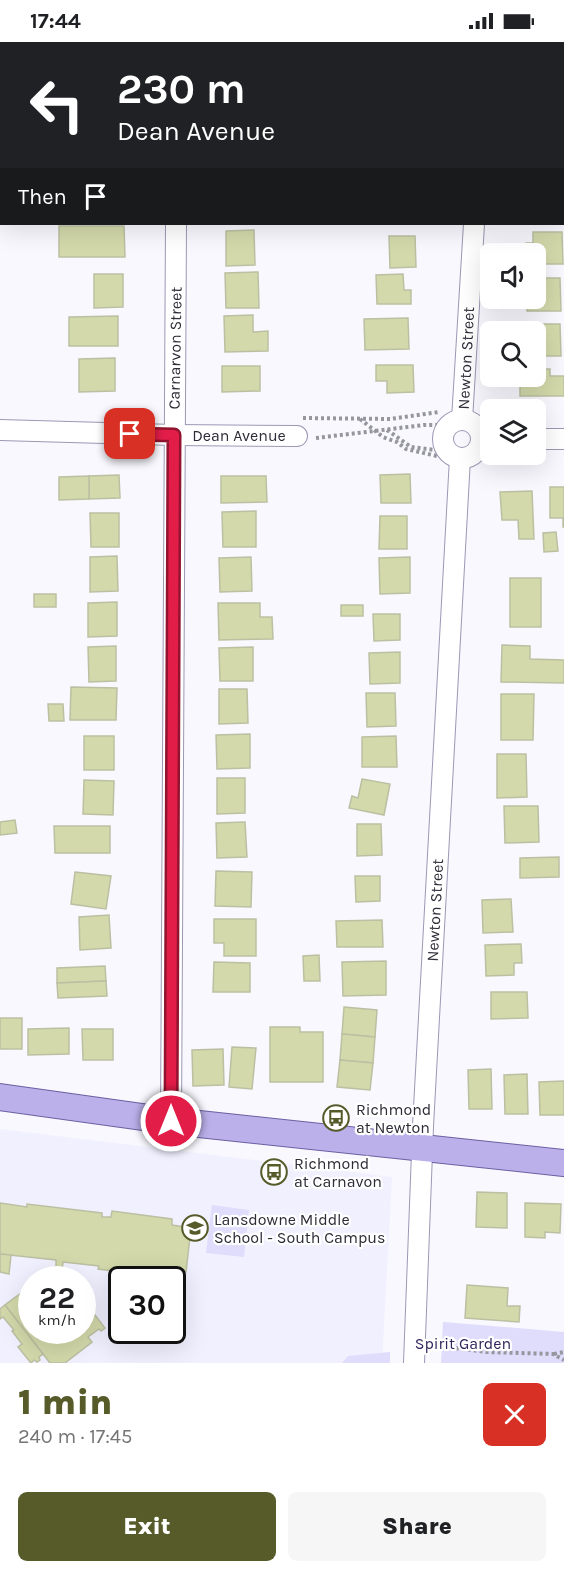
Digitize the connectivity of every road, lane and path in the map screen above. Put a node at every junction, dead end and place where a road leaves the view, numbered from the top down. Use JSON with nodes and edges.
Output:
{"nodes":[{"id":1,"x":176,"y":225,"type":"edge"},
{"id":2,"x":474,"y":225,"type":"edge"},
{"id":3,"x":360,"y":419,"type":"junction"},
{"id":4,"x":450,"y":419,"type":"junction"},
{"id":5,"x":299,"y":427,"type":"junction"},
{"id":6,"x":386,"y":429,"type":"junction"},
{"id":7,"x":0,"y":430,"type":"edge"},
{"id":8,"x":374,"y":431,"type":"junction"},
{"id":9,"x":480,"y":433,"type":"edge"},
{"id":10,"x":174,"y":435,"type":"junction"},
{"id":11,"x":546,"y":439,"type":"edge"},
{"id":12,"x":564,"y":439,"type":"edge"},
{"id":13,"x":480,"y":445,"type":"edge"},
{"id":14,"x":448,"y":455,"type":"junction"},
{"id":15,"x":0,"y":1097,"type":"edge"},
{"id":16,"x":171,"y":1121,"type":"junction"},
{"id":17,"x":422,"y":1147,"type":"junction"},
{"id":18,"x":564,"y":1163,"type":"edge"},
{"id":19,"x":564,"y":1352,"type":"edge"},
{"id":20,"x":414,"y":1353,"type":"edge"},
{"id":21,"x":553,"y":1354,"type":"junction"},
{"id":22,"x":564,"y":1360,"type":"edge"}],
"edges":[{"from":1,"to":10,"type":"street","name":"Carnarvon Street"},
{"from":2,"to":4,"type":"street","name":"Newton Street"},
{"from":3,"to":4,"type":"path"},
{"from":3,"to":5,"type":"path"},
{"from":3,"to":8,"type":"path"},
{"from":4,"to":6,"type":"path"},
{"from":4,"to":9,"type":"street"},
{"from":4,"to":14,"type":"street"},
{"from":5,"to":8,"type":"path"},
{"from":5,"to":10,"type":"street","name":"Dean Avenue"},
{"from":6,"to":8,"type":"path"},
{"from":6,"to":14,"type":"path"},
{"from":7,"to":10,"type":"street","name":"Dean Avenue"},
{"from":8,"to":14,"type":"path"},
{"from":10,"to":16,"type":"street","name":"Carnarvon Street"},
{"from":11,"to":12,"type":"street"},
{"from":13,"to":14,"type":"street"},
{"from":14,"to":17,"type":"street","name":"Newton Street"},
{"from":15,"to":16,"type":"main road"},
{"from":16,"to":17,"type":"main road"},
{"from":17,"to":18,"type":"main road"},
{"from":17,"to":20,"type":"street","name":"Newton Street"},
{"from":19,"to":21,"type":"path"},
{"from":20,"to":21,"type":"path"},
{"from":21,"to":22,"type":"path"}]}
